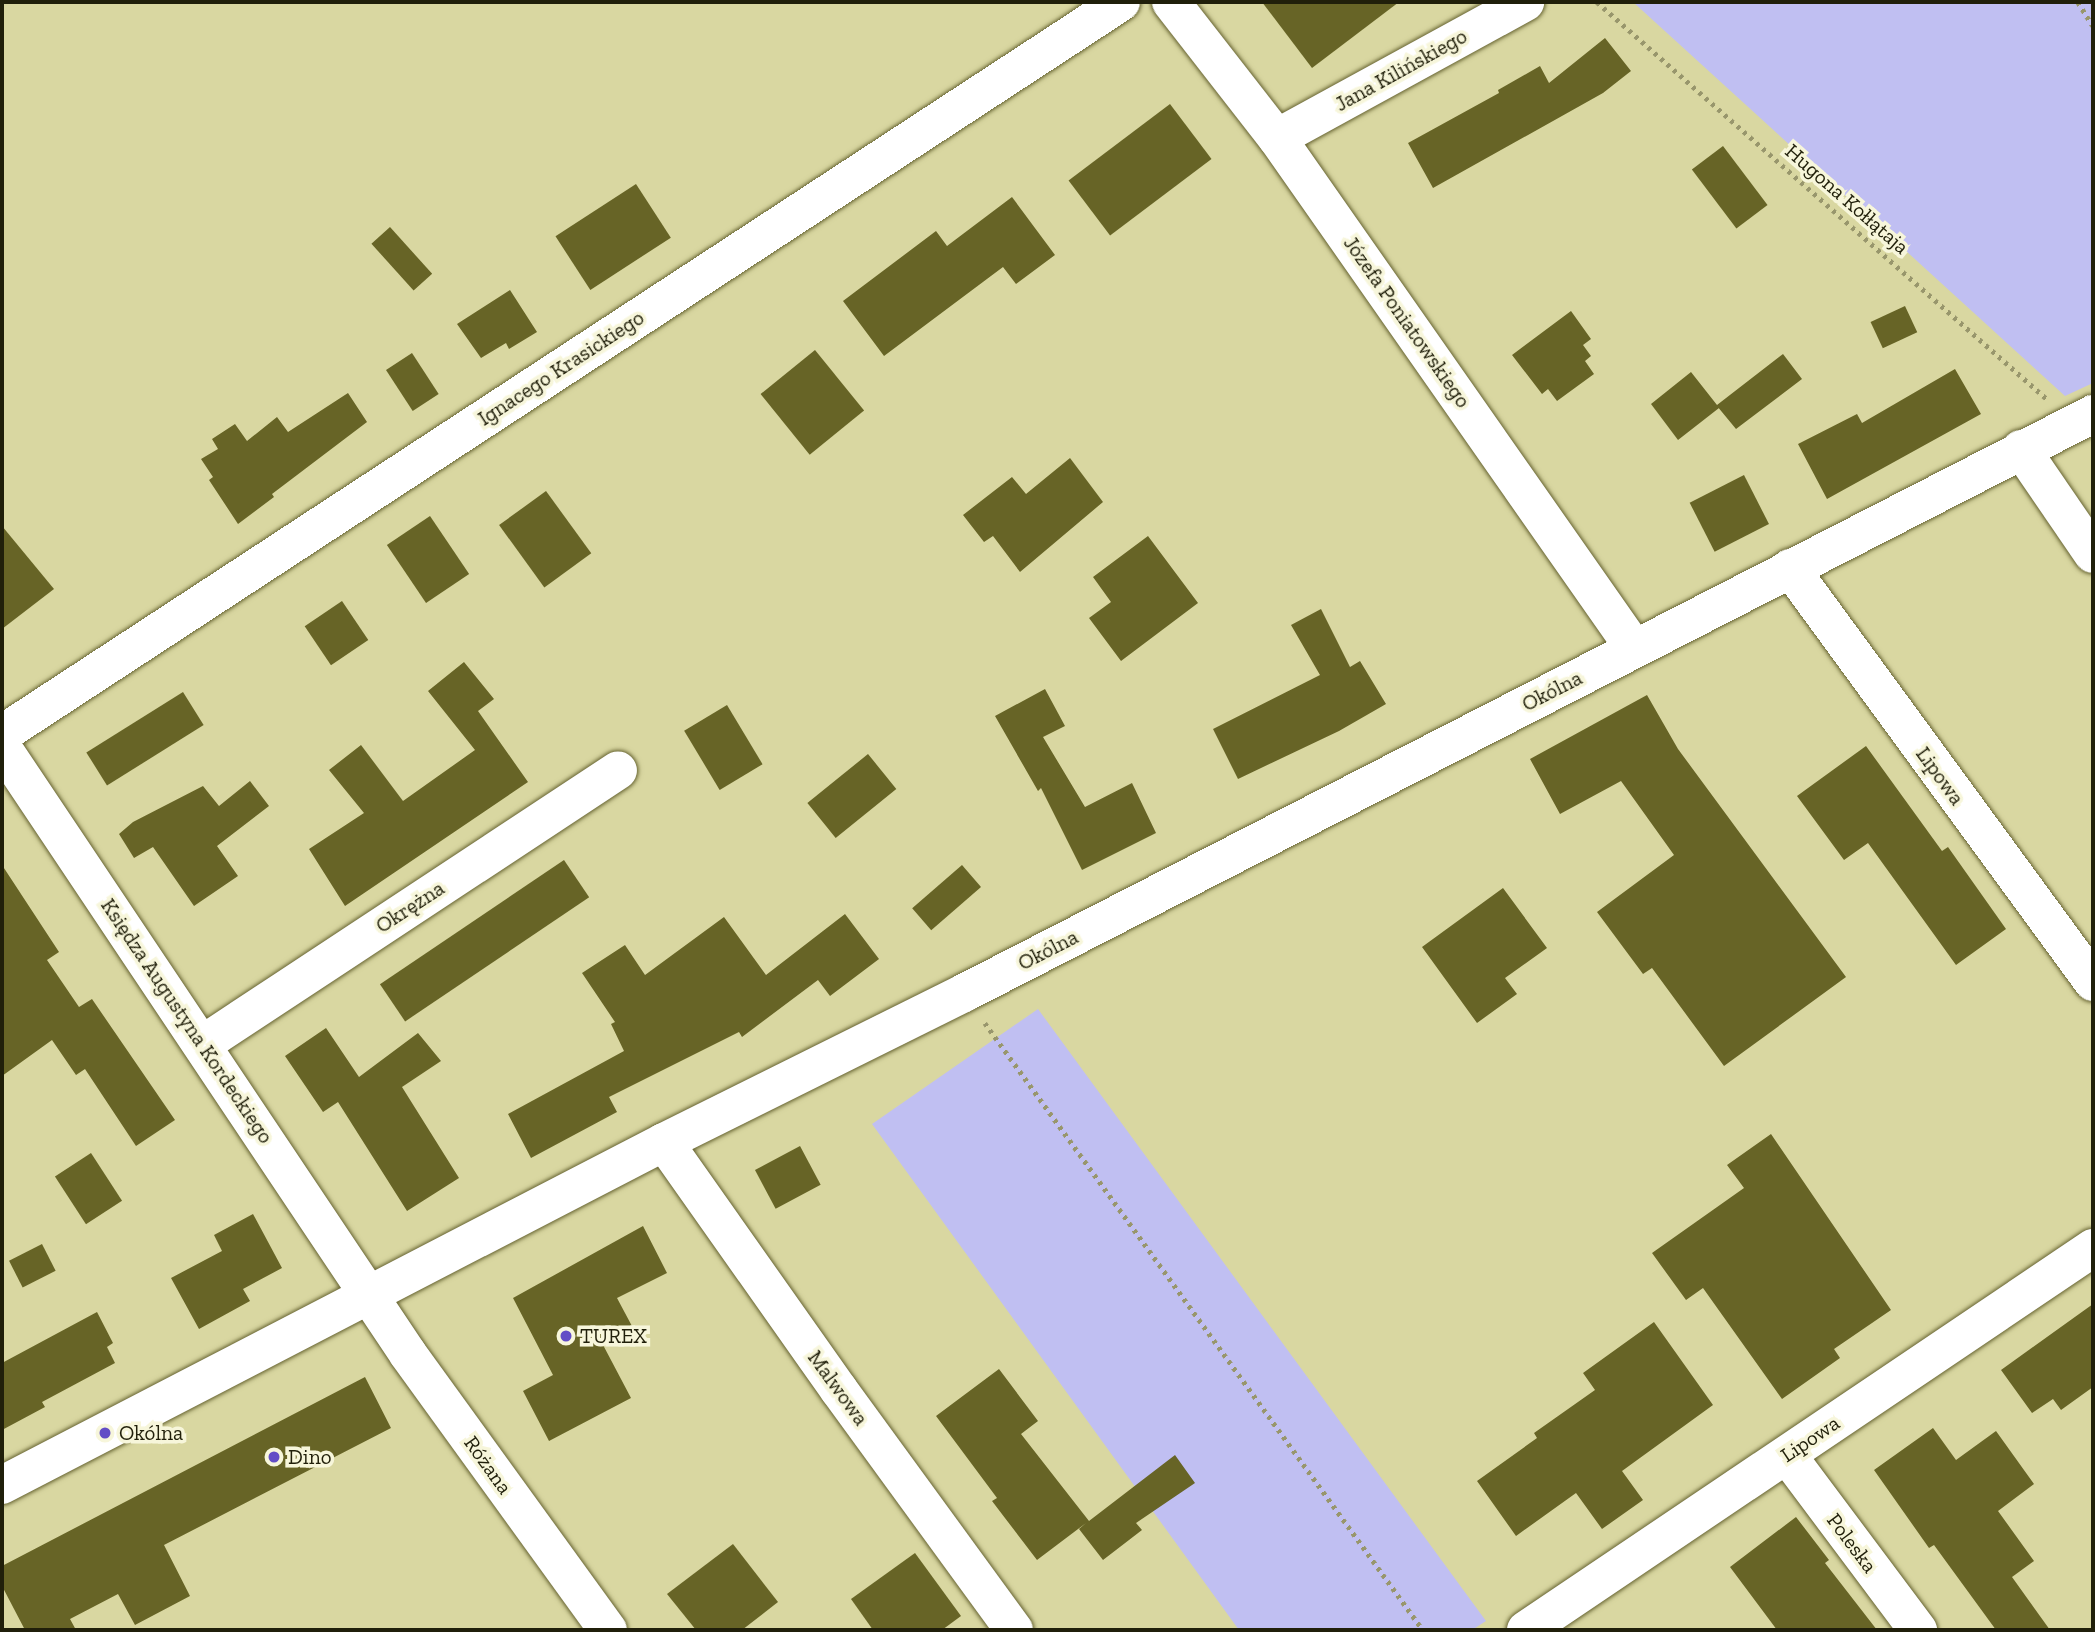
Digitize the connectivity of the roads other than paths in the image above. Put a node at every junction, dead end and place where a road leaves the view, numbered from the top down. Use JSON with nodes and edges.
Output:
{"nodes":[{"id":1,"x":1121,"y":2,"type":"edge"},
{"id":2,"x":1171,"y":2,"type":"edge"},
{"id":3,"x":1525,"y":2,"type":"edge"},
{"id":4,"x":1277,"y":138,"type":"junction"},
{"id":5,"x":2083,"y":418,"type":"edge"},
{"id":6,"x":2021,"y":449,"type":"junction"},
{"id":7,"x":2093,"y":554,"type":"edge"},
{"id":8,"x":1790,"y":568,"type":"junction"},
{"id":9,"x":1634,"y":648,"type":"junction"},
{"id":10,"x":2,"y":733,"type":"edge"},
{"id":11,"x":2,"y":747,"type":"edge"},
{"id":12,"x":618,"y":770,"type":"dead end"},
{"id":13,"x":2093,"y":982,"type":"edge"},
{"id":14,"x":203,"y":1044,"type":"junction"},
{"id":15,"x":664,"y":1142,"type":"junction"},
{"id":16,"x":2093,"y":1248,"type":"edge"},
{"id":17,"x":370,"y":1297,"type":"junction"},
{"id":18,"x":1787,"y":1455,"type":"junction"},
{"id":19,"x":2,"y":1486,"type":"edge"},
{"id":20,"x":608,"y":1630,"type":"edge"},
{"id":21,"x":1014,"y":1630,"type":"edge"},
{"id":22,"x":1526,"y":1630,"type":"edge"},
{"id":23,"x":1918,"y":1630,"type":"edge"}],
"edges":[{"from":1,"to":10,"type":"street","name":"Ignacego Krasickiego"},
{"from":2,"to":4,"type":"street","name":"Józefa Poniatowskiego"},
{"from":3,"to":4,"type":"street","name":"Jana Kilińskiego"},
{"from":4,"to":9,"type":"street","name":"Józefa Poniatowskiego"},
{"from":5,"to":6,"type":"street","name":"Okólna"},
{"from":6,"to":7,"type":"street"},
{"from":6,"to":8,"type":"street","name":"Okólna"},
{"from":8,"to":9,"type":"street","name":"Okólna"},
{"from":8,"to":13,"type":"street","name":"Lipowa"},
{"from":9,"to":15,"type":"street","name":"Okólna"},
{"from":11,"to":14,"type":"street","name":"Księdza Augustyna Kordeckiego"},
{"from":12,"to":14,"type":"street","name":"Okrężna"},
{"from":14,"to":17,"type":"street","name":"Księdza Augustyna Kordeckiego"},
{"from":15,"to":17,"type":"street","name":"Okólna"},
{"from":15,"to":21,"type":"street","name":"Malwowa"},
{"from":16,"to":18,"type":"street","name":"Lipowa"},
{"from":17,"to":19,"type":"street","name":"Okólna"},
{"from":17,"to":20,"type":"street","name":"Różana"},
{"from":18,"to":22,"type":"street","name":"Lipowa"},
{"from":18,"to":23,"type":"street","name":"Poleska"}]}
